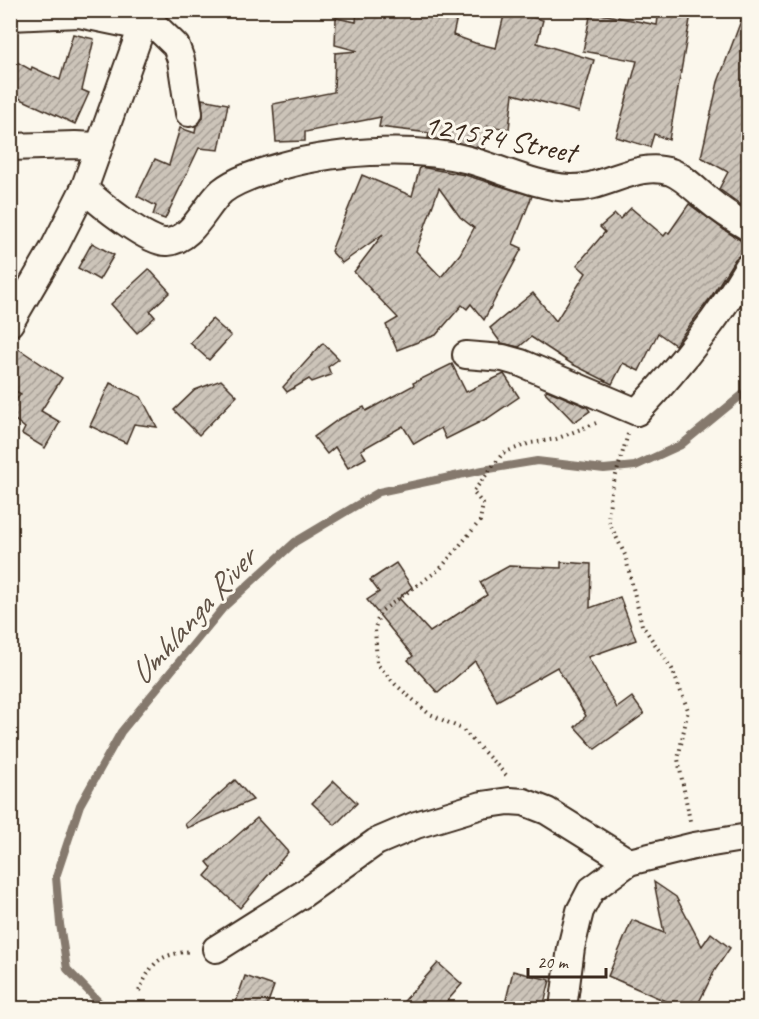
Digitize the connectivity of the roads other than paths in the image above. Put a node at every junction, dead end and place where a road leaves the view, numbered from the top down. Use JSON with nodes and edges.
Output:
{"nodes":[{"id":1,"x":10,"y":16,"type":"edge"},
{"id":2,"x":145,"y":18,"type":"edge"},
{"id":3,"x":189,"y":113,"type":"dead end"},
{"id":4,"x":10,"y":147,"type":"edge"},
{"id":5,"x":98,"y":147,"type":"junction"},
{"id":6,"x":84,"y":189,"type":"junction"},
{"id":7,"x":748,"y":227,"type":"edge"},
{"id":8,"x":748,"y":267,"type":"edge"},
{"id":9,"x":10,"y":323,"type":"edge"},
{"id":10,"x":466,"y":355,"type":"dead end"},
{"id":11,"x":748,"y":837,"type":"edge"},
{"id":12,"x":629,"y":862,"type":"junction"},
{"id":13,"x":216,"y":949,"type":"dead end"},
{"id":14,"x":563,"y":1008,"type":"edge"}],
"edges":[{"from":1,"to":2,"type":"street"},
{"from":2,"to":3,"type":"street"},
{"from":2,"to":5,"type":"street"},
{"from":4,"to":5,"type":"street"},
{"from":5,"to":6,"type":"street"},
{"from":6,"to":7,"type":"street","name":"121574 Street"},
{"from":6,"to":9,"type":"street"},
{"from":8,"to":10,"type":"street"},
{"from":11,"to":12,"type":"street"},
{"from":12,"to":13,"type":"street"},
{"from":12,"to":14,"type":"street"}]}
